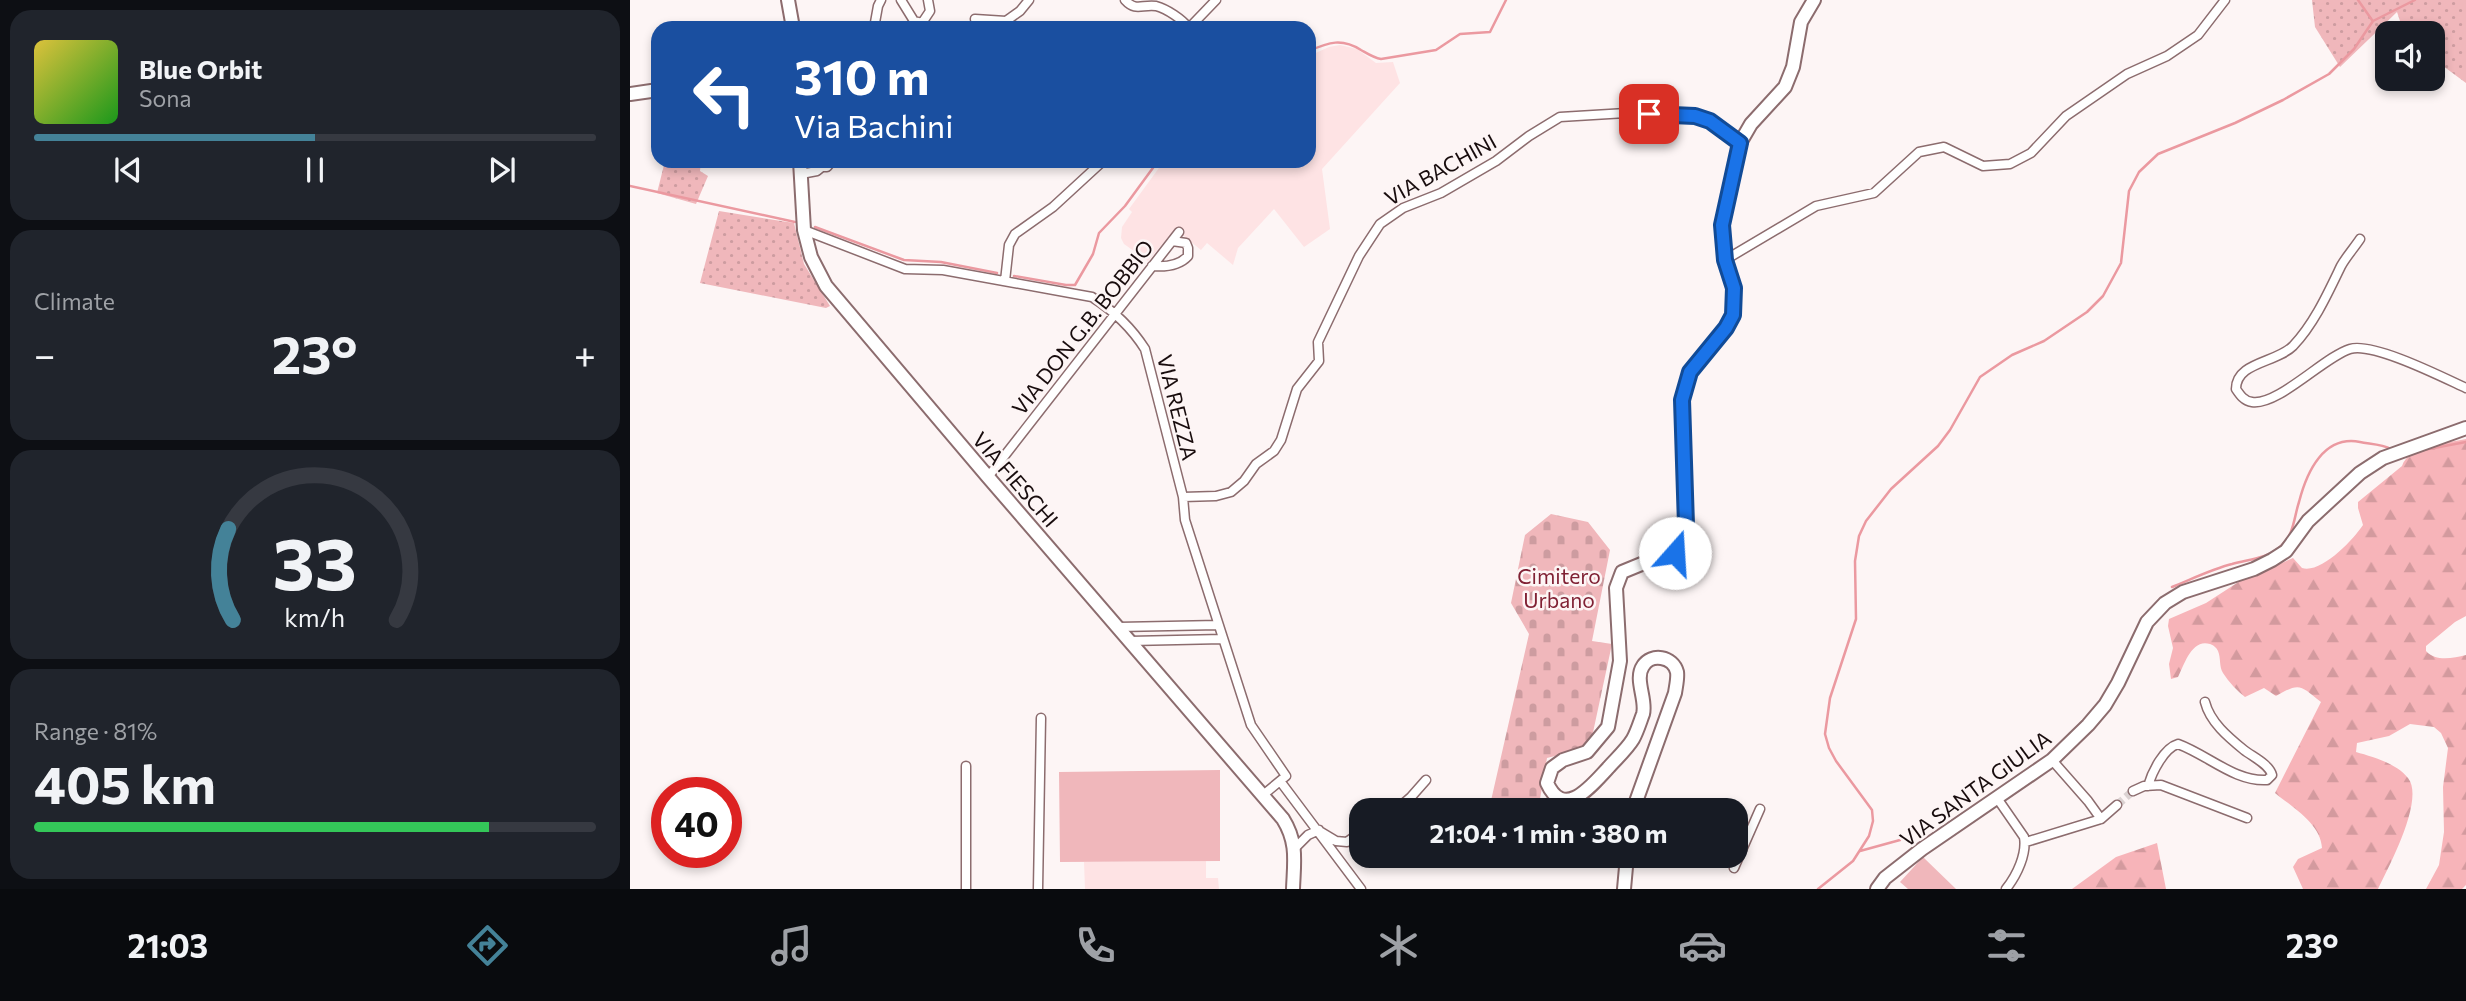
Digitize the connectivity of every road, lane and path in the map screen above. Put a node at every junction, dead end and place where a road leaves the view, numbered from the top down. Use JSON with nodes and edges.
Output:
{"nodes":[{"id":1,"x":788,"y":0,"type":"edge"},
{"id":2,"x":881,"y":0,"type":"edge"},
{"id":3,"x":901,"y":0,"type":"edge"},
{"id":4,"x":928,"y":0,"type":"edge"},
{"id":5,"x":1029,"y":0,"type":"edge"},
{"id":6,"x":1125,"y":0,"type":"edge"},
{"id":7,"x":1216,"y":0,"type":"edge"},
{"id":8,"x":1814,"y":0,"type":"edge"},
{"id":9,"x":2225,"y":0,"type":"edge"},
{"id":10,"x":975,"y":19,"type":"dead end"},
{"id":11,"x":792,"y":21,"type":"edge"},
{"id":12,"x":875,"y":21,"type":"edge"},
{"id":13,"x":913,"y":21,"type":"edge"},
{"id":14,"x":923,"y":21,"type":"edge"},
{"id":15,"x":1184,"y":21,"type":"edge"},
{"id":16,"x":1196,"y":21,"type":"edge"},
{"id":17,"x":651,"y":91,"type":"edge"},
{"id":18,"x":630,"y":94,"type":"edge"},
{"id":19,"x":1740,"y":143,"type":"junction"},
{"id":20,"x":801,"y":168,"type":"edge"},
{"id":21,"x":804,"y":168,"type":"edge"},
{"id":22,"x":818,"y":168,"type":"edge"},
{"id":23,"x":1095,"y":168,"type":"edge"},
{"id":24,"x":804,"y":230,"type":"junction"},
{"id":25,"x":1179,"y":232,"type":"dead end"},
{"id":26,"x":2360,"y":239,"type":"dead end"},
{"id":27,"x":1172,"y":241,"type":"junction"},
{"id":28,"x":1725,"y":260,"type":"junction"},
{"id":29,"x":1152,"y":266,"type":"junction"},
{"id":30,"x":1005,"y":281,"type":"junction"},
{"id":31,"x":1115,"y":314,"type":"junction"},
{"id":32,"x":2466,"y":388,"type":"edge"},
{"id":33,"x":2466,"y":428,"type":"edge"},
{"id":34,"x":988,"y":477,"type":"junction"},
{"id":35,"x":1182,"y":497,"type":"junction"},
{"id":36,"x":1218,"y":625,"type":"junction"},
{"id":37,"x":1119,"y":627,"type":"junction"},
{"id":38,"x":1223,"y":639,"type":"junction"},
{"id":39,"x":1130,"y":641,"type":"junction"},
{"id":40,"x":2205,"y":702,"type":"dead end"},
{"id":41,"x":1041,"y":718,"type":"dead end"},
{"id":42,"x":2052,"y":760,"type":"junction"},
{"id":43,"x":966,"y":766,"type":"dead end"},
{"id":44,"x":1426,"y":780,"type":"dead end"},
{"id":45,"x":1280,"y":781,"type":"junction"},
{"id":46,"x":2148,"y":786,"type":"junction"},
{"id":47,"x":2133,"y":791,"type":"tunnel mouth"},
{"id":48,"x":1263,"y":796,"type":"junction"},
{"id":49,"x":1410,"y":798,"type":"edge"},
{"id":50,"x":1560,"y":798,"type":"edge"},
{"id":51,"x":1575,"y":798,"type":"edge"},
{"id":52,"x":1637,"y":798,"type":"edge"},
{"id":53,"x":1997,"y":798,"type":"junction"},
{"id":54,"x":2117,"y":805,"type":"tunnel mouth"},
{"id":55,"x":1760,"y":808,"type":"dead end"},
{"id":56,"x":2247,"y":818,"type":"dead end"},
{"id":57,"x":2101,"y":819,"type":"junction"},
{"id":58,"x":1319,"y":830,"type":"junction"},
{"id":59,"x":1748,"y":836,"type":"edge"},
{"id":60,"x":1349,"y":841,"type":"edge"},
{"id":61,"x":2026,"y":842,"type":"junction"},
{"id":62,"x":1294,"y":848,"type":"junction"},
{"id":63,"x":1626,"y":868,"type":"edge"},
{"id":64,"x":966,"y":889,"type":"edge"},
{"id":65,"x":1038,"y":889,"type":"edge"},
{"id":66,"x":1293,"y":889,"type":"edge"},
{"id":67,"x":1361,"y":889,"type":"edge"},
{"id":68,"x":1624,"y":889,"type":"edge"},
{"id":69,"x":1877,"y":889,"type":"edge"},
{"id":70,"x":2006,"y":889,"type":"edge"}],
"edges":[{"from":1,"to":11,"type":"street"},
{"from":2,"to":12,"type":"street"},
{"from":3,"to":13,"type":"street"},
{"from":4,"to":14,"type":"street"},
{"from":5,"to":10,"type":"street"},
{"from":6,"to":15,"type":"street"},
{"from":7,"to":16,"type":"street"},
{"from":8,"to":19,"type":"street"},
{"from":9,"to":28,"type":"street"},
{"from":17,"to":18,"type":"street"},
{"from":19,"to":28,"type":"street"},
{"from":19,"to":35,"type":"street","name":"VIA BACHINI"},
{"from":20,"to":24,"type":"street","name":"VIA FIESCHI"},
{"from":21,"to":22,"type":"street"},
{"from":23,"to":30,"type":"street"},
{"from":24,"to":30,"type":"street","name":"VIA REZZA"},
{"from":24,"to":34,"type":"street","name":"VIA FIESCHI"},
{"from":25,"to":27,"type":"street","name":"VIA DON G.B. BOBBIO"},
{"from":26,"to":32,"type":"street"},
{"from":27,"to":29,"type":"street","name":"VIA DON G.B. BOBBIO"},
{"from":27,"to":29,"type":"street"},
{"from":28,"to":50,"type":"street"},
{"from":29,"to":31,"type":"street","name":"VIA DON G.B. BOBBIO"},
{"from":30,"to":31,"type":"street","name":"VIA REZZA"},
{"from":31,"to":34,"type":"street","name":"VIA DON G.B. BOBBIO"},
{"from":31,"to":35,"type":"street","name":"VIA REZZA"},
{"from":33,"to":42,"type":"street","name":"VIA SANTA GIULIA"},
{"from":34,"to":37,"type":"street","name":"VIA FIESCHI"},
{"from":35,"to":36,"type":"street","name":"VIA REZZA"},
{"from":36,"to":37,"type":"street"},
{"from":36,"to":38,"type":"street","name":"VIA REZZA"},
{"from":37,"to":39,"type":"street","name":"VIA FIESCHI"},
{"from":38,"to":39,"type":"street"},
{"from":38,"to":45,"type":"street","name":"VIA REZZA"},
{"from":39,"to":48,"type":"street","name":"VIA FIESCHI"},
{"from":40,"to":46,"type":"street"},
{"from":41,"to":65,"type":"street"},
{"from":42,"to":53,"type":"street","name":"VIA SANTA GIULIA"},
{"from":42,"to":57,"type":"street"},
{"from":43,"to":64,"type":"street"},
{"from":44,"to":49,"type":"street"},
{"from":45,"to":48,"type":"street"},
{"from":45,"to":58,"type":"street"},
{"from":46,"to":47,"type":"street"},
{"from":46,"to":56,"type":"street"},
{"from":48,"to":62,"type":"street","name":"VIA FIESCHI"},
{"from":51,"to":52,"type":"street"},
{"from":53,"to":61,"type":"street"},
{"from":53,"to":69,"type":"street","name":"VIA SANTA GIULIA"},
{"from":54,"to":57,"type":"street"},
{"from":55,"to":59,"type":"street"},
{"from":57,"to":61,"type":"street"},
{"from":58,"to":60,"type":"street"},
{"from":58,"to":62,"type":"street"},
{"from":58,"to":67,"type":"street"},
{"from":61,"to":70,"type":"street"},
{"from":62,"to":66,"type":"street"},
{"from":63,"to":68,"type":"street"}]}
